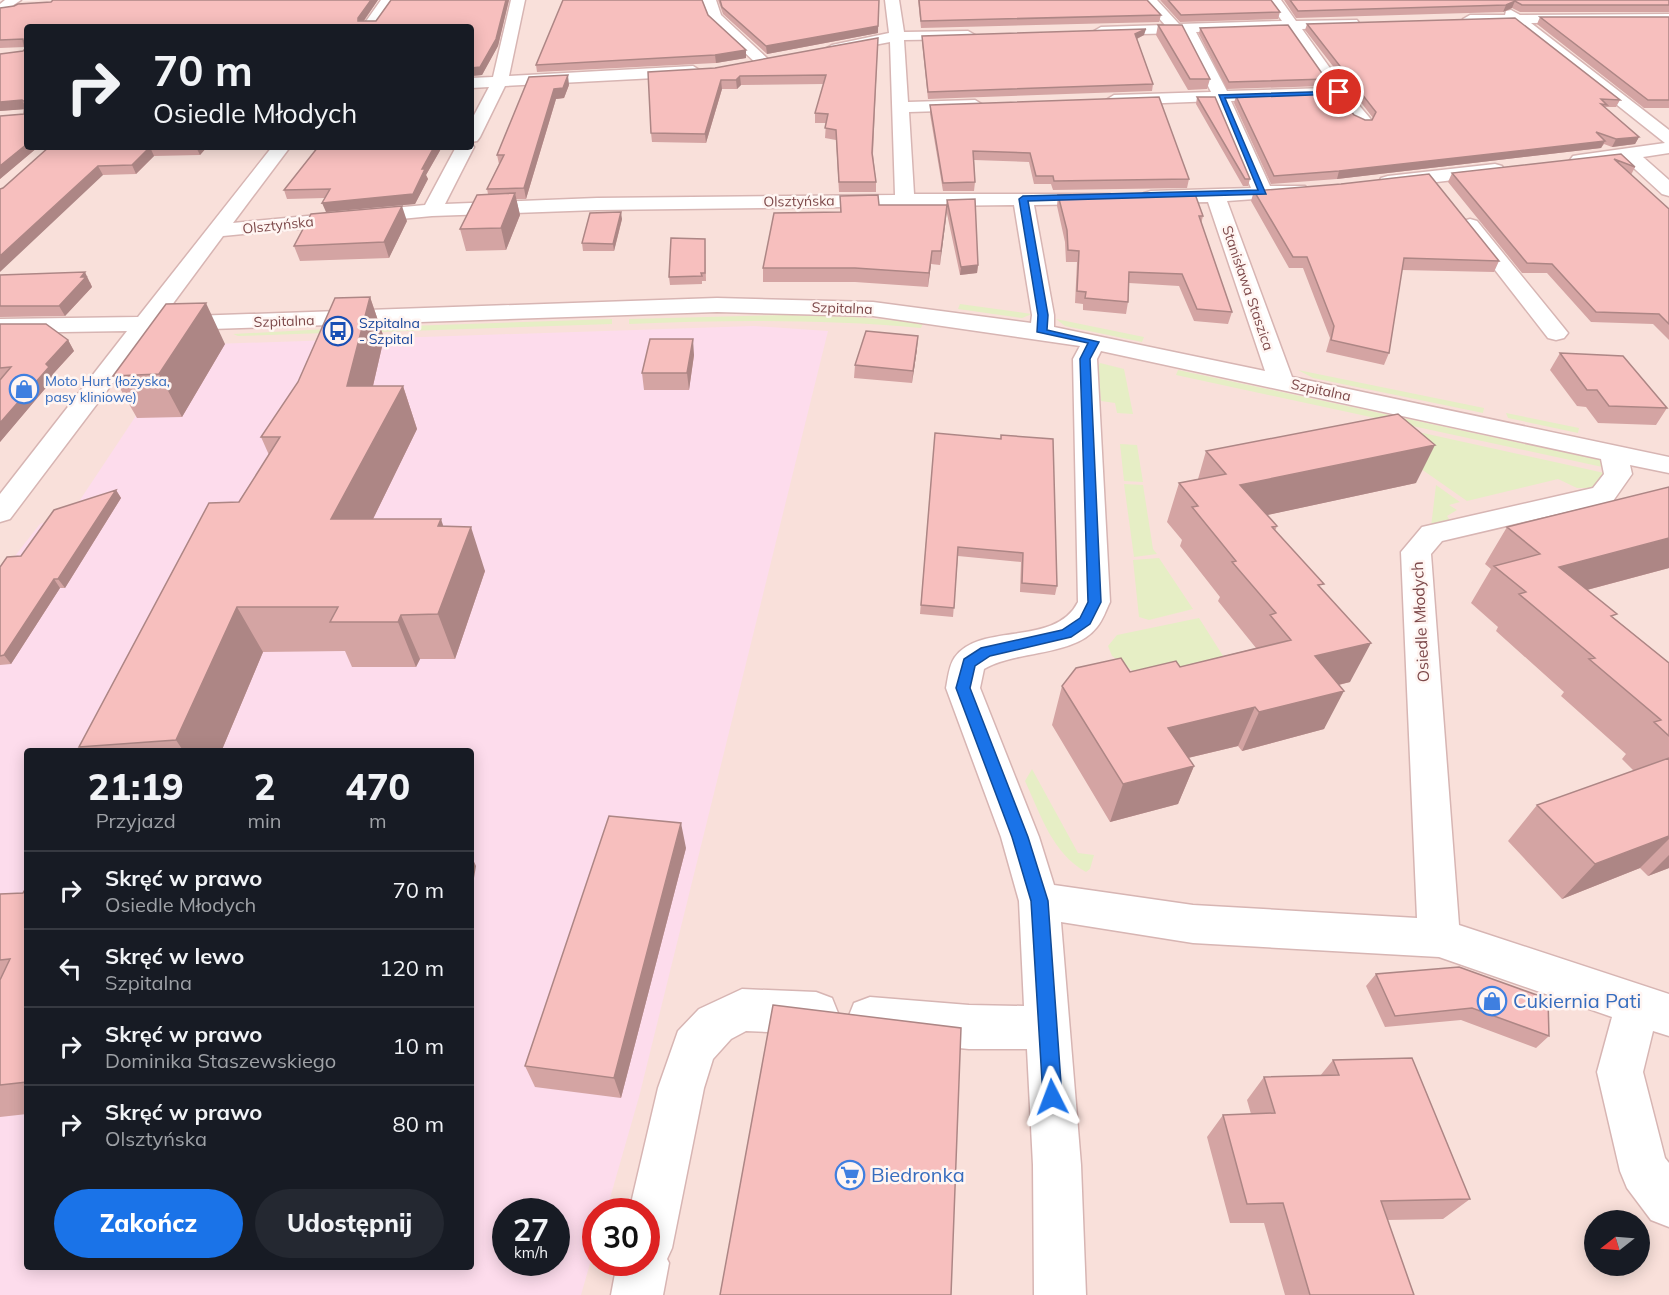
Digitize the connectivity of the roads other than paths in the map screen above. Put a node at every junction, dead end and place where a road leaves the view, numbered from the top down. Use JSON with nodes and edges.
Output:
{"nodes":[{"id":1,"x":14,"y":0,"type":"edge"},
{"id":2,"x":388,"y":0,"type":"edge"},
{"id":3,"x":518,"y":0,"type":"edge"},
{"id":4,"x":710,"y":0,"type":"edge"},
{"id":5,"x":892,"y":0,"type":"edge"},
{"id":6,"x":1150,"y":0,"type":"edge"},
{"id":7,"x":1274,"y":0,"type":"edge"},
{"id":8,"x":1501,"y":6,"type":"edge"},
{"id":9,"x":0,"y":10,"type":"edge"},
{"id":10,"x":1517,"y":18,"type":"junction"},
{"id":11,"x":1669,"y":18,"type":"edge"},
{"id":12,"x":1456,"y":20,"type":"edge"},
{"id":13,"x":1362,"y":22,"type":"edge"},
{"id":14,"x":371,"y":24,"type":"edge"},
{"id":15,"x":1292,"y":24,"type":"junction"},
{"id":16,"x":1181,"y":29,"type":"junction"},
{"id":17,"x":1083,"y":32,"type":"edge"},
{"id":18,"x":978,"y":34,"type":"edge"},
{"id":19,"x":897,"y":36,"type":"junction"},
{"id":20,"x":819,"y":52,"type":"edge"},
{"id":21,"x":741,"y":66,"type":"edge"},
{"id":22,"x":704,"y":70,"type":"edge"},
{"id":23,"x":500,"y":81,"type":"junction"},
{"id":24,"x":474,"y":82,"type":"edge"},
{"id":25,"x":1339,"y":92,"type":"junction"},
{"id":26,"x":1221,"y":96,"type":"junction"},
{"id":27,"x":1103,"y":100,"type":"edge"},
{"id":28,"x":996,"y":104,"type":"edge"},
{"id":29,"x":899,"y":107,"type":"junction"},
{"id":30,"x":1363,"y":121,"type":"edge"},
{"id":31,"x":474,"y":131,"type":"edge"},
{"id":32,"x":1669,"y":139,"type":"edge"},
{"id":33,"x":1669,"y":148,"type":"edge"},
{"id":34,"x":279,"y":150,"type":"edge"},
{"id":35,"x":463,"y":150,"type":"edge"},
{"id":36,"x":1629,"y":154,"type":"junction"},
{"id":37,"x":1559,"y":162,"type":"edge"},
{"id":38,"x":1513,"y":168,"type":"edge"},
{"id":39,"x":1432,"y":177,"type":"junction"},
{"id":40,"x":1373,"y":183,"type":"edge"},
{"id":41,"x":1316,"y":189,"type":"edge"},
{"id":42,"x":1669,"y":190,"type":"edge"},
{"id":43,"x":1263,"y":193,"type":"junction"},
{"id":44,"x":1446,"y":195,"type":"edge"},
{"id":45,"x":1216,"y":196,"type":"junction"},
{"id":46,"x":1023,"y":199,"type":"junction"},
{"id":47,"x":905,"y":200,"type":"junction"},
{"id":48,"x":432,"y":210,"type":"junction"},
{"id":49,"x":1461,"y":214,"type":"edge"},
{"id":50,"x":215,"y":231,"type":"junction"},
{"id":51,"x":144,"y":325,"type":"junction"},
{"id":52,"x":0,"y":326,"type":"edge"},
{"id":53,"x":1042,"y":332,"type":"junction"},
{"id":54,"x":1556,"y":333,"type":"dead end"},
{"id":55,"x":1094,"y":342,"type":"junction"},
{"id":56,"x":1281,"y":381,"type":"junction"},
{"id":57,"x":1614,"y":453,"type":"junction"},
{"id":58,"x":1669,"y":465,"type":"edge"},
{"id":59,"x":0,"y":513,"type":"edge"},
{"id":60,"x":1040,"y":901,"type":"junction"},
{"id":61,"x":1438,"y":938,"type":"junction"},
{"id":62,"x":1653,"y":1009,"type":"edge"},
{"id":63,"x":1048,"y":1028,"type":"junction"},
{"id":64,"x":657,"y":1198,"type":"edge"},
{"id":65,"x":1669,"y":1202,"type":"edge"},
{"id":66,"x":641,"y":1276,"type":"edge"},
{"id":67,"x":637,"y":1295,"type":"edge"},
{"id":68,"x":1060,"y":1295,"type":"edge"}],
"edges":[{"from":1,"to":9,"type":"street"},
{"from":2,"to":14,"type":"street"},
{"from":3,"to":23,"type":"street"},
{"from":4,"to":21,"type":"street"},
{"from":5,"to":19,"type":"street"},
{"from":6,"to":16,"type":"street"},
{"from":7,"to":15,"type":"street"},
{"from":8,"to":10,"type":"street"},
{"from":10,"to":11,"type":"street"},
{"from":10,"to":12,"type":"street"},
{"from":10,"to":32,"type":"street"},
{"from":13,"to":15,"type":"street"},
{"from":15,"to":16,"type":"street"},
{"from":15,"to":25,"type":"street"},
{"from":16,"to":17,"type":"street"},
{"from":16,"to":26,"type":"street"},
{"from":18,"to":19,"type":"street"},
{"from":19,"to":20,"type":"street"},
{"from":19,"to":29,"type":"street"},
{"from":22,"to":23,"type":"street"},
{"from":23,"to":24,"type":"street"},
{"from":23,"to":31,"type":"street"},
{"from":25,"to":26,"type":"street"},
{"from":25,"to":30,"type":"street"},
{"from":26,"to":27,"type":"street"},
{"from":26,"to":43,"type":"street"},
{"from":28,"to":29,"type":"street"},
{"from":29,"to":47,"type":"street"},
{"from":33,"to":36,"type":"street"},
{"from":34,"to":50,"type":"street"},
{"from":35,"to":48,"type":"street"},
{"from":36,"to":37,"type":"street"},
{"from":36,"to":42,"type":"street"},
{"from":38,"to":39,"type":"street"},
{"from":39,"to":40,"type":"street"},
{"from":39,"to":44,"type":"street"},
{"from":41,"to":43,"type":"street","name":"Olsztyńska"},
{"from":43,"to":45,"type":"street","name":"Olsztyńska"},
{"from":45,"to":46,"type":"street","name":"Olsztyńska"},
{"from":45,"to":56,"type":"street","name":"Stanisława Staszica"},
{"from":46,"to":47,"type":"street","name":"Olsztyńska"},
{"from":46,"to":53,"type":"street"},
{"from":47,"to":48,"type":"street","name":"Olsztyńska"},
{"from":48,"to":50,"type":"street","name":"Olsztyńska"},
{"from":49,"to":54,"type":"street"},
{"from":50,"to":51,"type":"street"},
{"from":51,"to":52,"type":"street","name":"Szpitalna"},
{"from":51,"to":53,"type":"street","name":"Szpitalna"},
{"from":51,"to":59,"type":"street"},
{"from":53,"to":55,"type":"street","name":"Szpitalna"},
{"from":55,"to":56,"type":"street","name":"Szpitalna"},
{"from":55,"to":60,"type":"street"},
{"from":56,"to":57,"type":"street","name":"Szpitalna"},
{"from":57,"to":58,"type":"street","name":"Szpitalna"},
{"from":57,"to":61,"type":"street","name":"Osiedle Młodych"},
{"from":60,"to":61,"type":"street"},
{"from":60,"to":63,"type":"street"},
{"from":61,"to":62,"type":"street"},
{"from":62,"to":65,"type":"street"},
{"from":63,"to":64,"type":"street"},
{"from":63,"to":68,"type":"street"},
{"from":66,"to":67,"type":"street"}]}
